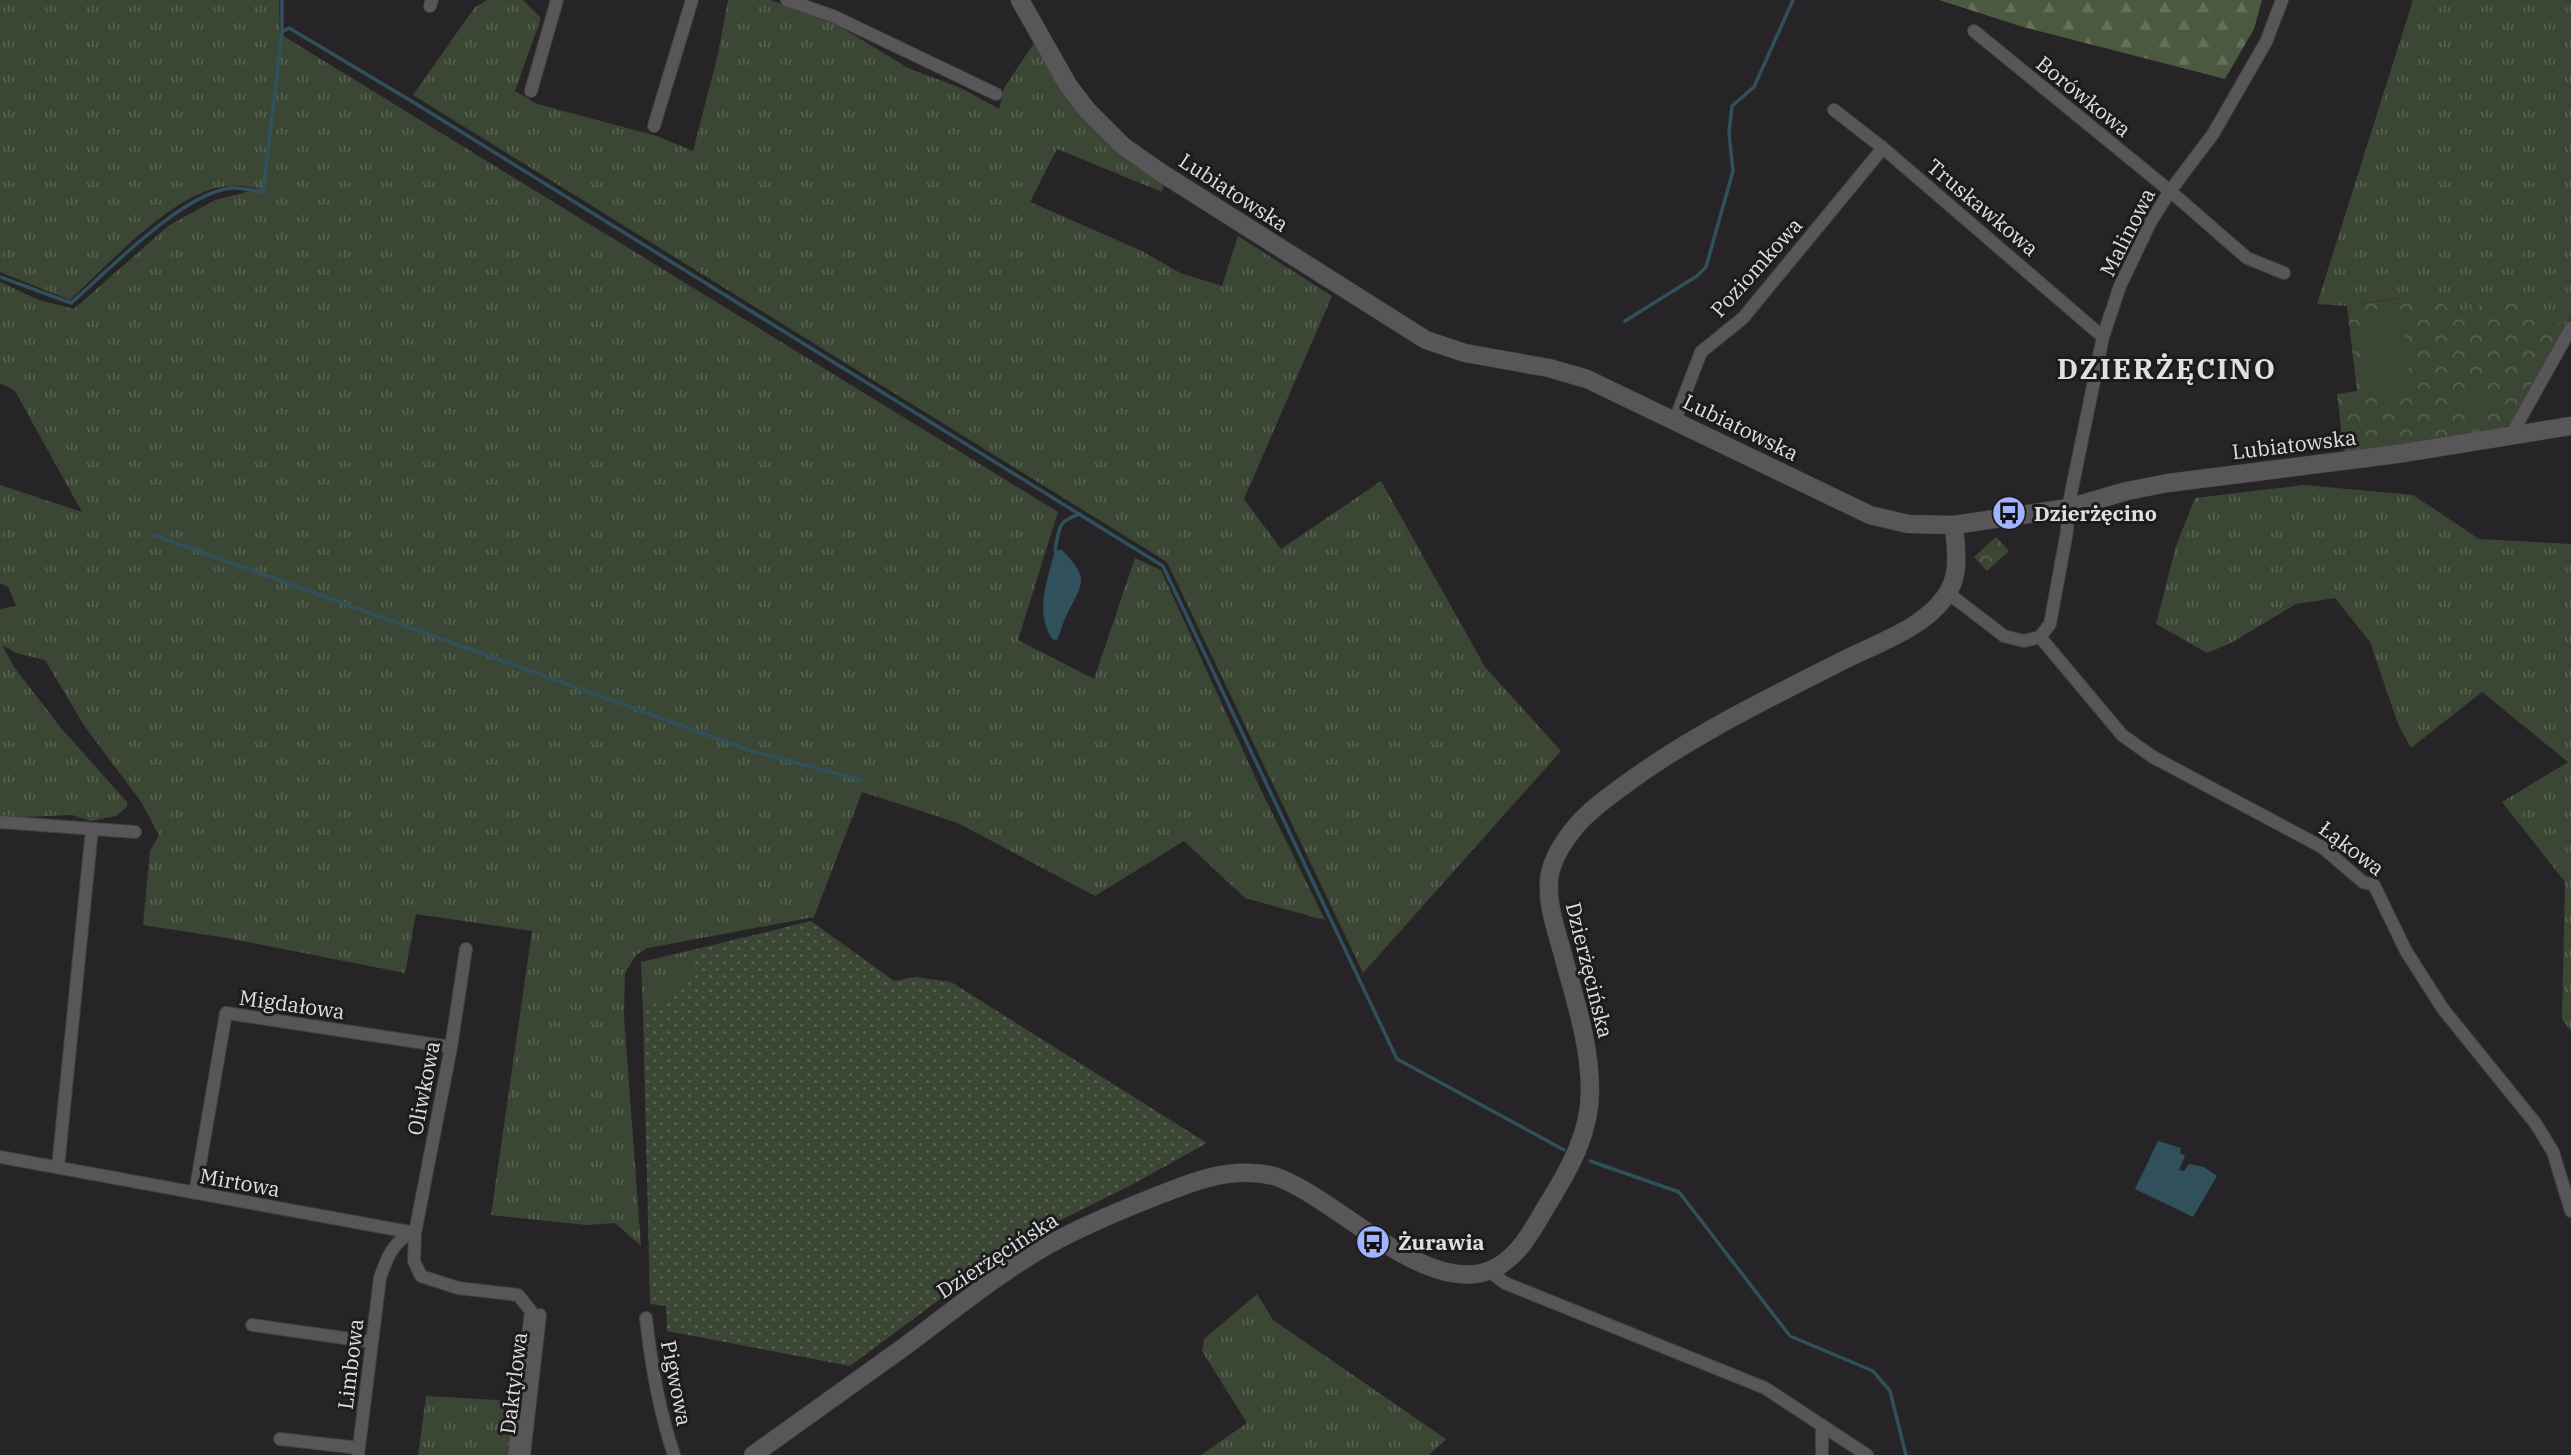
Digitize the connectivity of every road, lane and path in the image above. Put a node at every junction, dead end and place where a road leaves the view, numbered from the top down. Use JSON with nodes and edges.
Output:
{"nodes":[{"id":1,"x":557,"y":0,"type":"edge"},
{"id":2,"x":692,"y":0,"type":"edge"},
{"id":3,"x":787,"y":0,"type":"edge"},
{"id":4,"x":1020,"y":0,"type":"edge"},
{"id":5,"x":2281,"y":0,"type":"edge"},
{"id":6,"x":1974,"y":31,"type":"dead end"},
{"id":7,"x":531,"y":91,"type":"dead end"},
{"id":8,"x":996,"y":94,"type":"dead end"},
{"id":9,"x":1834,"y":110,"type":"dead end"},
{"id":10,"x":654,"y":126,"type":"dead end"},
{"id":11,"x":1883,"y":148,"type":"junction"},
{"id":12,"x":2169,"y":191,"type":"junction"},
{"id":13,"x":2284,"y":272,"type":"dead end"},
{"id":14,"x":2571,"y":328,"type":"edge"},
{"id":15,"x":2103,"y":337,"type":"junction"},
{"id":16,"x":1675,"y":420,"type":"junction"},
{"id":17,"x":2571,"y":426,"type":"edge"},
{"id":18,"x":2510,"y":437,"type":"junction"},
{"id":19,"x":2068,"y":508,"type":"junction"},
{"id":20,"x":1954,"y":525,"type":"junction"},
{"id":21,"x":1948,"y":593,"type":"junction"},
{"id":22,"x":2040,"y":637,"type":"junction"},
{"id":23,"x":0,"y":822,"type":"edge"},
{"id":24,"x":92,"y":829,"type":"junction"},
{"id":25,"x":135,"y":832,"type":"dead end"},
{"id":26,"x":466,"y":949,"type":"dead end"},
{"id":27,"x":451,"y":1047,"type":"junction"},
{"id":28,"x":0,"y":1157,"type":"edge"},
{"id":29,"x":58,"y":1167,"type":"junction"},
{"id":30,"x":195,"y":1193,"type":"junction"},
{"id":31,"x":2571,"y":1211,"type":"edge"},
{"id":32,"x":415,"y":1233,"type":"junction"},
{"id":33,"x":1489,"y":1271,"type":"junction"},
{"id":34,"x":540,"y":1315,"type":"dead end"},
{"id":35,"x":646,"y":1318,"type":"dead end"},
{"id":36,"x":252,"y":1325,"type":"dead end"},
{"id":37,"x":372,"y":1342,"type":"junction"},
{"id":38,"x":1822,"y":1425,"type":"junction"},
{"id":39,"x":280,"y":1439,"type":"dead end"},
{"id":40,"x":359,"y":1452,"type":"edge"},
{"id":41,"x":513,"y":1455,"type":"edge"},
{"id":42,"x":524,"y":1455,"type":"edge"},
{"id":43,"x":674,"y":1455,"type":"edge"},
{"id":44,"x":753,"y":1455,"type":"edge"},
{"id":45,"x":1822,"y":1455,"type":"edge"},
{"id":46,"x":1867,"y":1455,"type":"edge"}],
"edges":[{"from":1,"to":7,"type":"street"},
{"from":2,"to":10,"type":"street"},
{"from":3,"to":8,"type":"street"},
{"from":4,"to":16,"type":"street","name":"Lubiatowska"},
{"from":5,"to":12,"type":"street","name":"Malinowa"},
{"from":6,"to":12,"type":"street","name":"Borówkowa"},
{"from":9,"to":11,"type":"street","name":"Truskawkowa"},
{"from":11,"to":15,"type":"street","name":"Truskawkowa"},
{"from":11,"to":16,"type":"street","name":"Poziomkowa"},
{"from":12,"to":13,"type":"street","name":"Borówkowa"},
{"from":12,"to":15,"type":"street","name":"Malinowa"},
{"from":14,"to":18,"type":"street"},
{"from":15,"to":19,"type":"street","name":"Malinowa"},
{"from":16,"to":20,"type":"street","name":"Lubiatowska"},
{"from":17,"to":18,"type":"street","name":"Lubiatowska"},
{"from":18,"to":19,"type":"street","name":"Lubiatowska"},
{"from":19,"to":20,"type":"street","name":"Lubiatowska"},
{"from":19,"to":22,"type":"street"},
{"from":20,"to":21,"type":"street"},
{"from":21,"to":22,"type":"street"},
{"from":21,"to":33,"type":"street","name":"Dzierżęcińska"},
{"from":22,"to":31,"type":"street","name":"Łąkowa"},
{"from":23,"to":24,"type":"street"},
{"from":24,"to":25,"type":"street"},
{"from":24,"to":29,"type":"street"},
{"from":26,"to":27,"type":"street","name":"Oliwkowa"},
{"from":27,"to":30,"type":"street","name":"Migdałowa"},
{"from":27,"to":32,"type":"street","name":"Oliwkowa"},
{"from":28,"to":29,"type":"street","name":"Mirtowa"},
{"from":29,"to":30,"type":"street","name":"Mirtowa"},
{"from":30,"to":32,"type":"street","name":"Mirtowa"},
{"from":32,"to":37,"type":"street","name":"Limbowa"},
{"from":32,"to":41,"type":"street","name":"Oliwkowa"},
{"from":33,"to":38,"type":"street"},
{"from":33,"to":44,"type":"street","name":"Dzierżęcińska"},
{"from":34,"to":42,"type":"street","name":"Daktylowa"},
{"from":35,"to":43,"type":"street","name":"Pigwowa"},
{"from":36,"to":37,"type":"street"},
{"from":37,"to":40,"type":"street","name":"Limbowa"},
{"from":38,"to":45,"type":"street"},
{"from":38,"to":46,"type":"street"},
{"from":39,"to":40,"type":"street"}]}
